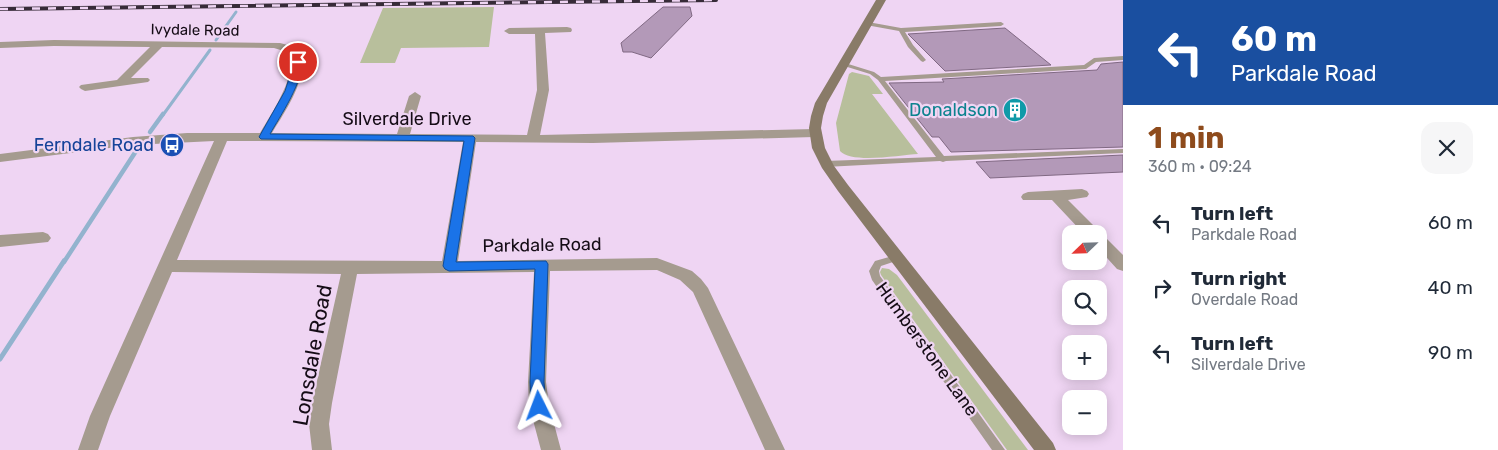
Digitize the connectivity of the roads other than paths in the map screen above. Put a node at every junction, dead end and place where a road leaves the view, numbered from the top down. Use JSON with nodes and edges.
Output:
{"nodes":[{"id":1,"x":879,"y":5,"type":"edge"},
{"id":2,"x":868,"y":24,"type":"junction"},
{"id":3,"x":1001,"y":24,"type":"dead end"},
{"id":4,"x":540,"y":30,"type":"junction"},
{"id":5,"x":567,"y":30,"type":"dead end"},
{"id":6,"x":902,"y":30,"type":"junction"},
{"id":7,"x":509,"y":31,"type":"dead end"},
{"id":8,"x":159,"y":44,"type":"junction"},
{"id":9,"x":0,"y":45,"type":"edge"},
{"id":10,"x":1123,"y":58,"type":"edge"},
{"id":11,"x":923,"y":60,"type":"dead end"},
{"id":12,"x":843,"y":64,"type":"junction"},
{"id":13,"x":880,"y":79,"type":"junction"},
{"id":14,"x":144,"y":80,"type":"dead end"},
{"id":15,"x":121,"y":82,"type":"junction"},
{"id":16,"x":85,"y":87,"type":"dead end"},
{"id":17,"x":415,"y":96,"type":"dead end"},
{"id":18,"x":814,"y":133,"type":"junction"},
{"id":19,"x":222,"y":137,"type":"junction"},
{"id":20,"x":264,"y":137,"type":"junction"},
{"id":21,"x":402,"y":138,"type":"junction"},
{"id":22,"x":470,"y":138,"type":"junction"},
{"id":23,"x":534,"y":138,"type":"junction"},
{"id":24,"x":1123,"y":150,"type":"edge"},
{"id":25,"x":0,"y":158,"type":"edge"},
{"id":26,"x":943,"y":160,"type":"junction"},
{"id":27,"x":825,"y":164,"type":"junction"},
{"id":28,"x":1082,"y":194,"type":"dead end"},
{"id":29,"x":1056,"y":196,"type":"junction"},
{"id":30,"x":1028,"y":197,"type":"dead end"},
{"id":31,"x":1084,"y":225,"type":"edge"},
{"id":32,"x":43,"y":238,"type":"dead end"},
{"id":33,"x":2,"y":244,"type":"edge"},
{"id":34,"x":1108,"y":249,"type":"edge"},
{"id":35,"x":896,"y":258,"type":"junction"},
{"id":36,"x":542,"y":264,"type":"junction"},
{"id":37,"x":1123,"y":265,"type":"edge"},
{"id":38,"x":168,"y":266,"type":"junction"},
{"id":39,"x":449,"y":266,"type":"junction"},
{"id":40,"x":350,"y":268,"type":"junction"},
{"id":41,"x":88,"y":450,"type":"edge"},
{"id":42,"x":322,"y":450,"type":"edge"},
{"id":43,"x":551,"y":450,"type":"edge"},
{"id":44,"x":775,"y":450,"type":"edge"},
{"id":45,"x":1000,"y":450,"type":"edge"},
{"id":46,"x":1046,"y":450,"type":"edge"}],
"edges":[{"from":1,"to":2,"type":"street","name":"Humberstone Lane"},
{"from":2,"to":6,"type":"lane"},
{"from":2,"to":12,"type":"street","name":"Humberstone Lane"},
{"from":3,"to":6,"type":"lane"},
{"from":4,"to":5,"type":"street"},
{"from":4,"to":7,"type":"street"},
{"from":4,"to":23,"type":"street"},
{"from":6,"to":11,"type":"lane"},
{"from":8,"to":9,"type":"street","name":"Ivydale Road"},
{"from":8,"to":15,"type":"street"},
{"from":8,"to":20,"type":"street","name":"Ivydale Road"},
{"from":10,"to":13,"type":"lane"},
{"from":12,"to":13,"type":"lane"},
{"from":12,"to":18,"type":"street","name":"Humberstone Lane"},
{"from":13,"to":26,"type":"lane"},
{"from":14,"to":15,"type":"street"},
{"from":15,"to":16,"type":"street"},
{"from":17,"to":21,"type":"street"},
{"from":18,"to":23,"type":"street","name":"Silverdale Drive"},
{"from":18,"to":27,"type":"street","name":"Humberstone Lane"},
{"from":19,"to":20,"type":"street","name":"Silverdale Drive"},
{"from":19,"to":25,"type":"street","name":"Silverdale Drive"},
{"from":19,"to":38,"type":"street"},
{"from":20,"to":21,"type":"street","name":"Silverdale Drive"},
{"from":21,"to":22,"type":"street","name":"Silverdale Drive"},
{"from":22,"to":23,"type":"street","name":"Silverdale Drive"},
{"from":22,"to":39,"type":"street"},
{"from":24,"to":26,"type":"lane"},
{"from":26,"to":27,"type":"lane"},
{"from":27,"to":35,"type":"street","name":"Humberstone Lane"},
{"from":28,"to":29,"type":"street"},
{"from":29,"to":30,"type":"street"},
{"from":29,"to":31,"type":"street"},
{"from":32,"to":33,"type":"street"},
{"from":34,"to":37,"type":"street"},
{"from":35,"to":45,"type":"lane","name":"Humberstone Lane"},
{"from":35,"to":46,"type":"street","name":"Humberstone Lane"},
{"from":36,"to":39,"type":"street","name":"Parkdale Road"},
{"from":36,"to":43,"type":"street"},
{"from":36,"to":44,"type":"street","name":"Parkdale Road"},
{"from":38,"to":40,"type":"street","name":"Parkdale Road"},
{"from":38,"to":41,"type":"street"},
{"from":39,"to":40,"type":"street","name":"Parkdale Road"},
{"from":40,"to":42,"type":"street","name":"Lonsdale Road"}]}
